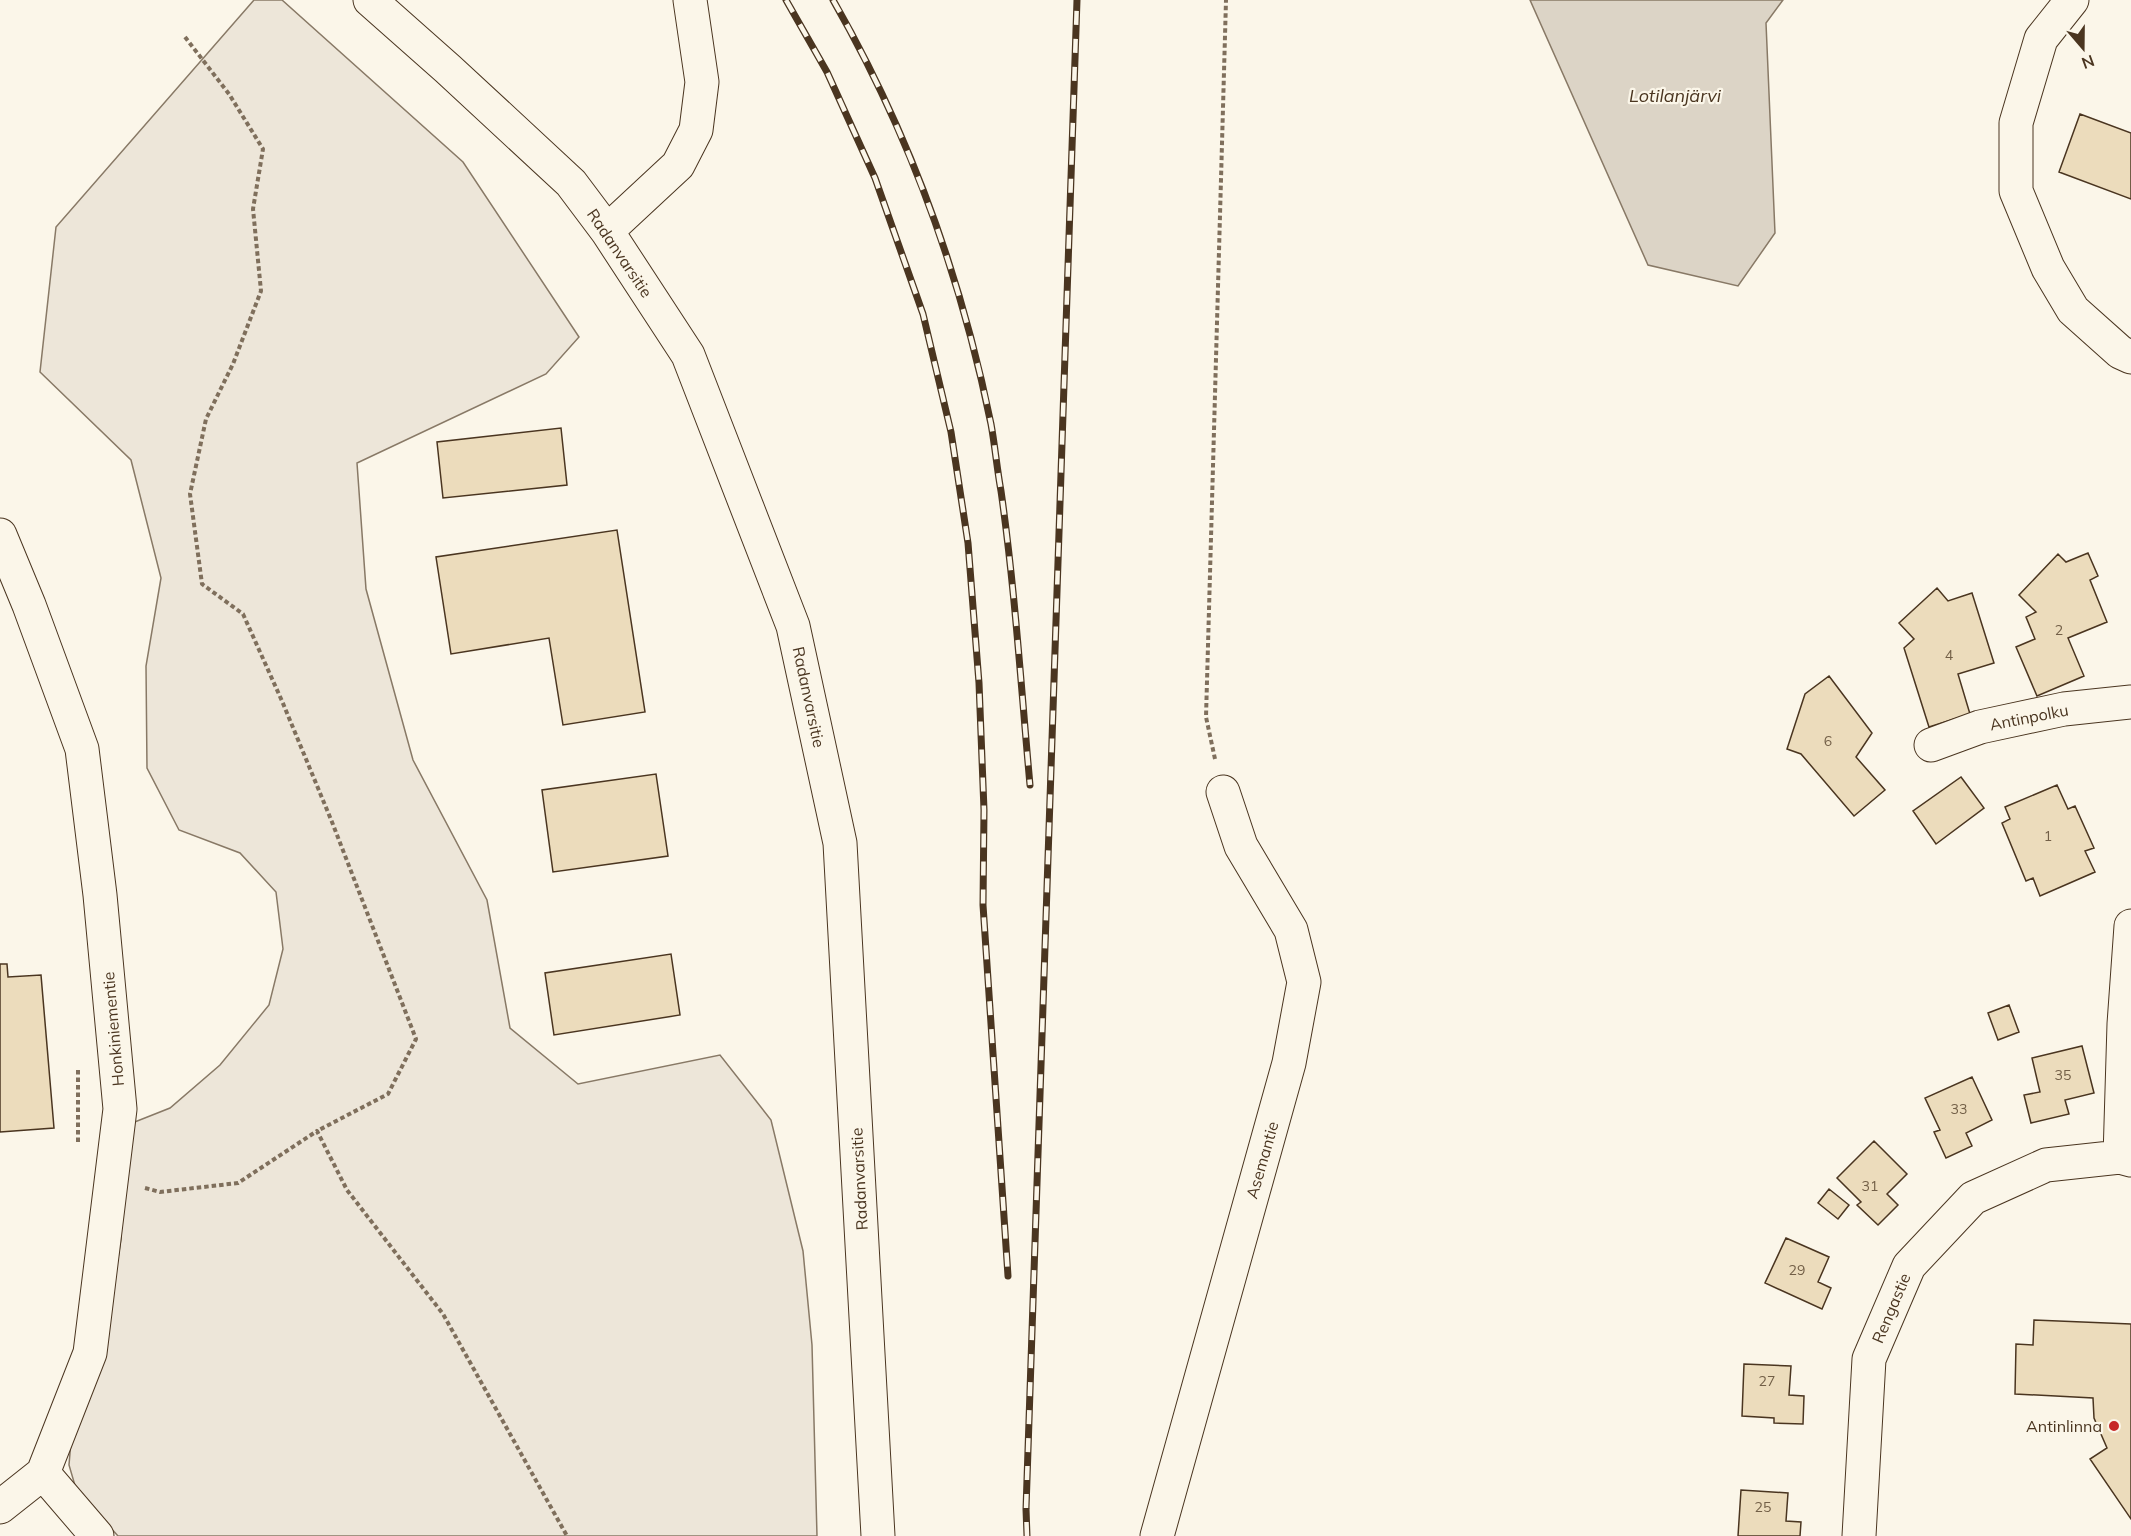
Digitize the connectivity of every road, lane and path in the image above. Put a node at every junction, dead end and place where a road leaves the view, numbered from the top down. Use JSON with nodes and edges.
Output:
{"nodes":[{"id":1,"x":370,"y":0,"type":"edge"},
{"id":2,"x":690,"y":0,"type":"edge"},
{"id":3,"x":1226,"y":0,"type":"edge"},
{"id":4,"x":2072,"y":0,"type":"edge"},
{"id":5,"x":185,"y":37,"type":"dead end"},
{"id":6,"x":607,"y":231,"type":"junction"},
{"id":7,"x":2131,"y":357,"type":"edge"},
{"id":8,"x":0,"y":535,"type":"edge"},
{"id":9,"x":2131,"y":702,"type":"edge"},
{"id":10,"x":1931,"y":745,"type":"dead end"},
{"id":11,"x":1223,"y":792,"type":"joint"},
{"id":12,"x":2131,"y":926,"type":"edge"},
{"id":13,"x":78,"y":1067,"type":"dead end"},
{"id":14,"x":317,"y":1131,"type":"junction"},
{"id":15,"x":78,"y":1148,"type":"dead end"},
{"id":16,"x":2126,"y":1159,"type":"edge"},
{"id":17,"x":110,"y":1178,"type":"junction"},
{"id":18,"x":43,"y":1473,"type":"junction"},
{"id":19,"x":0,"y":1508,"type":"edge"},
{"id":20,"x":97,"y":1536,"type":"edge"},
{"id":21,"x":567,"y":1536,"type":"edge"},
{"id":22,"x":879,"y":1536,"type":"edge"},
{"id":23,"x":1157,"y":1536,"type":"edge"},
{"id":24,"x":1858,"y":1536,"type":"edge"}],
"edges":[{"from":1,"to":6,"type":"street","name":"Radanvarsitie"},
{"from":2,"to":6,"type":"street"},
{"from":3,"to":11,"type":"path"},
{"from":4,"to":7,"type":"street"},
{"from":5,"to":14,"type":"path"},
{"from":6,"to":22,"type":"street","name":"Radanvarsitie"},
{"from":8,"to":17,"type":"street","name":"Honkiniementie"},
{"from":9,"to":10,"type":"street","name":"Antinpolku"},
{"from":11,"to":23,"type":"street","name":"Asemantie"},
{"from":12,"to":16,"type":"street"},
{"from":13,"to":15,"type":"path"},
{"from":14,"to":17,"type":"path"},
{"from":14,"to":21,"type":"path"},
{"from":16,"to":24,"type":"street","name":"Rengastie"},
{"from":17,"to":18,"type":"street","name":"Honkiniementie"},
{"from":18,"to":19,"type":"street","name":"Honkiniementie"},
{"from":18,"to":20,"type":"street"}]}
